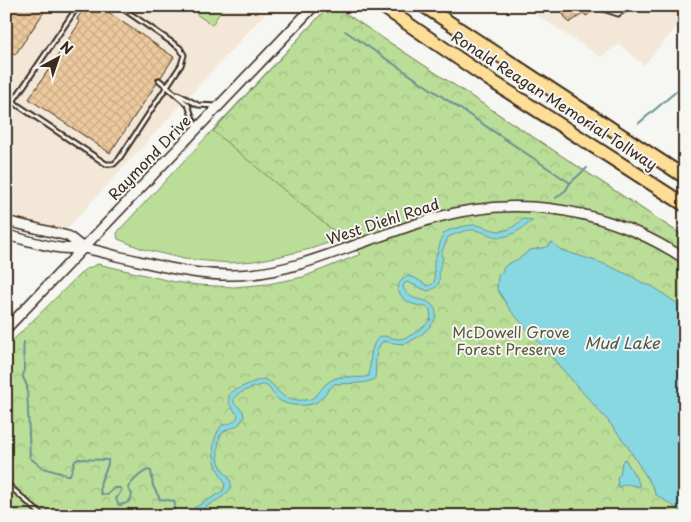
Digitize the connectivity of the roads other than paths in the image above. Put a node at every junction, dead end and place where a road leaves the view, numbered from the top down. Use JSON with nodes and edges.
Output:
{"nodes":[{"id":1,"x":78,"y":6,"type":"edge"},
{"id":2,"x":119,"y":6,"type":"edge"},
{"id":3,"x":314,"y":6,"type":"edge"},
{"id":4,"x":382,"y":6,"type":"edge"},
{"id":5,"x":424,"y":6,"type":"edge"},
{"id":6,"x":601,"y":6,"type":"edge"},
{"id":7,"x":630,"y":6,"type":"edge"},
{"id":8,"x":159,"y":80,"type":"dead end"},
{"id":9,"x":167,"y":86,"type":"junction"},
{"id":10,"x":171,"y":90,"type":"junction"},
{"id":11,"x":13,"y":102,"type":"junction"},
{"id":12,"x":219,"y":106,"type":"junction"},
{"id":13,"x":6,"y":112,"type":"edge"},
{"id":14,"x":197,"y":130,"type":"junction"},
{"id":15,"x":685,"y":177,"type":"edge"},
{"id":16,"x":685,"y":205,"type":"edge"},
{"id":17,"x":6,"y":221,"type":"edge"},
{"id":18,"x":6,"y":235,"type":"edge"},
{"id":19,"x":84,"y":248,"type":"junction"},
{"id":20,"x":685,"y":259,"type":"edge"},
{"id":21,"x":6,"y":328,"type":"edge"},
{"id":22,"x":6,"y":483,"type":"edge"},
{"id":23,"x":43,"y":516,"type":"edge"}],
"edges":[{"from":1,"to":11,"type":"lane"},
{"from":2,"to":9,"type":"lane"},
{"from":3,"to":12,"type":"street","name":"Raymond Drive"},
{"from":4,"to":16,"type":"highway","name":"Ronald Reagan Memorial Tollway"},
{"from":5,"to":15,"type":"highway","name":"Ronald Reagan Memorial Tollway"},
{"from":6,"to":7,"type":"lane"},
{"from":8,"to":9,"type":"lane"},
{"from":9,"to":10,"type":"lane"},
{"from":9,"to":11,"type":"lane"},
{"from":10,"to":12,"type":"lane"},
{"from":10,"to":14,"type":"lane"},
{"from":11,"to":13,"type":"lane"},
{"from":12,"to":14,"type":"street","name":"Raymond Drive"},
{"from":14,"to":19,"type":"street","name":"Raymond Drive"},
{"from":17,"to":19,"type":"street","name":"West Diehl Road"},
{"from":18,"to":19,"type":"street","name":"West Diehl Road"},
{"from":19,"to":20,"type":"street","name":"West Diehl Road"},
{"from":19,"to":21,"type":"street","name":"Raymond Drive"},
{"from":22,"to":23,"type":"lane"}]}
